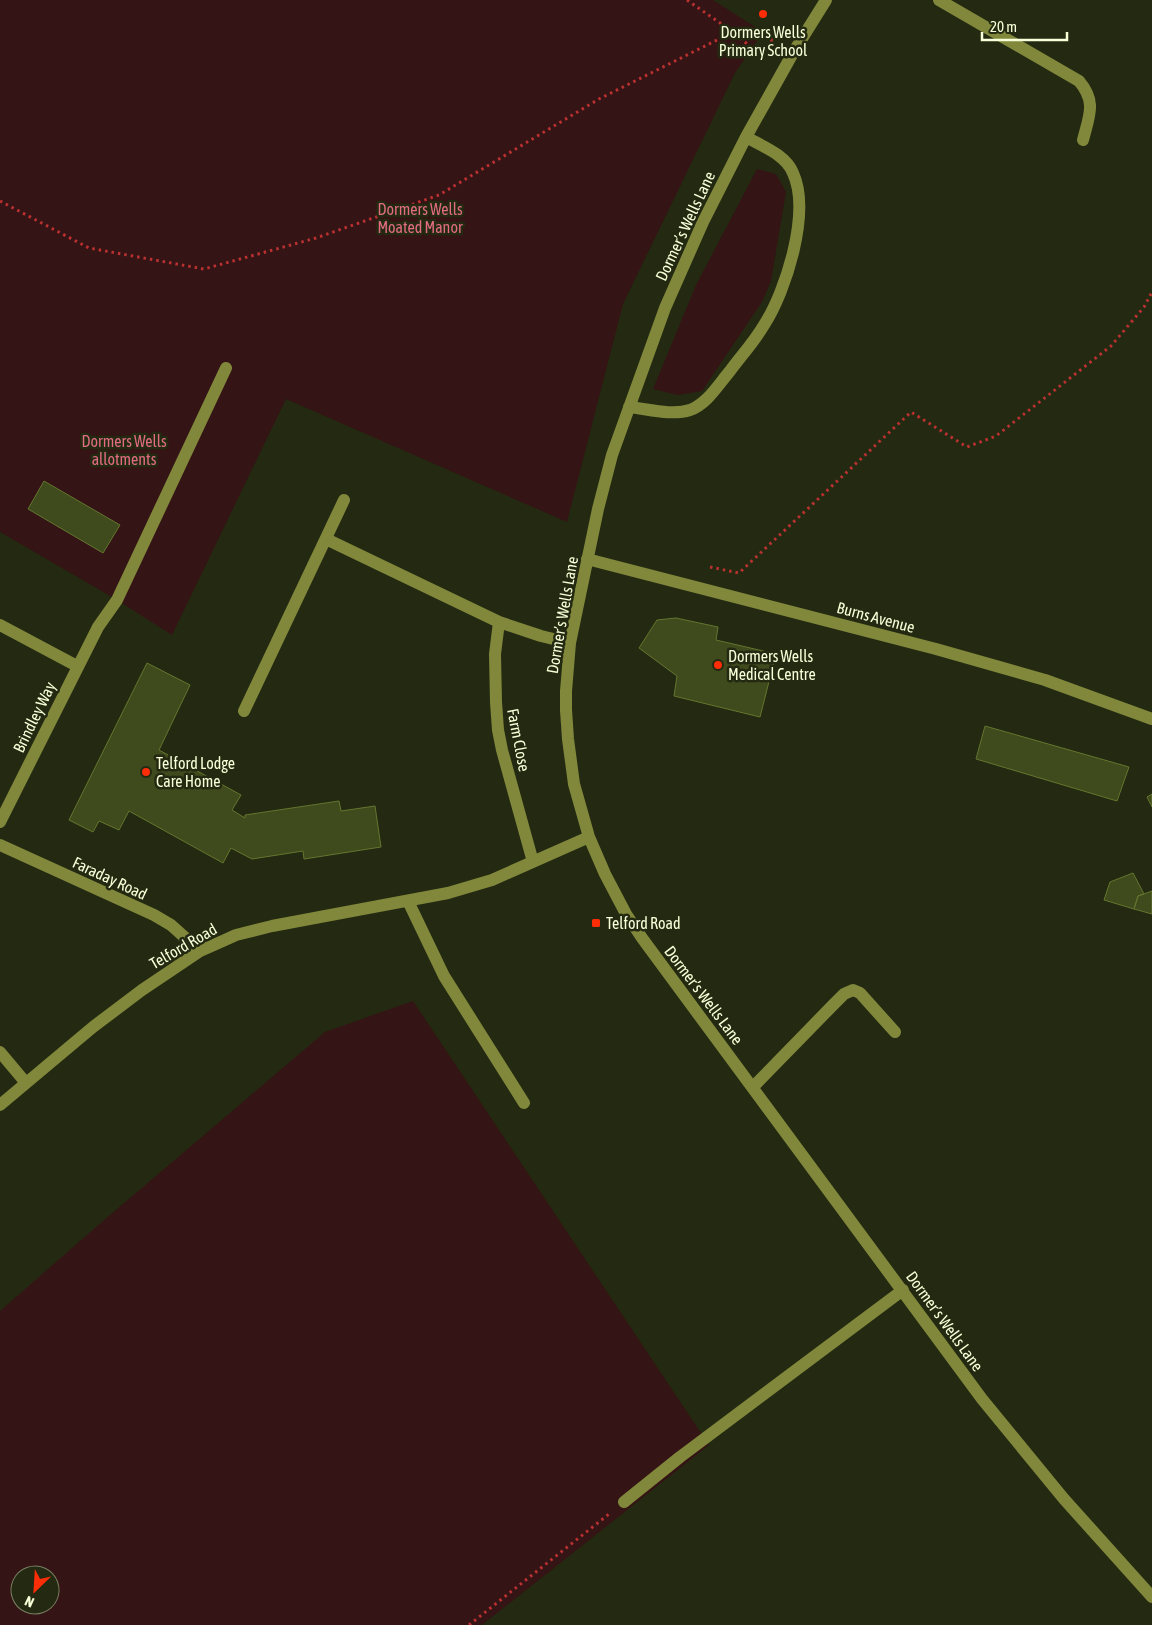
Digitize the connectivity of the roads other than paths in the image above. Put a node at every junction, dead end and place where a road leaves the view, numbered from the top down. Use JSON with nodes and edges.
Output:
{"nodes":[{"id":1,"x":826,"y":0,"type":"edge"},
{"id":2,"x":939,"y":0,"type":"edge"},
{"id":3,"x":746,"y":137,"type":"junction"},
{"id":4,"x":1083,"y":140,"type":"dead end"},
{"id":5,"x":226,"y":368,"type":"dead end"},
{"id":6,"x":629,"y":407,"type":"junction"},
{"id":7,"x":344,"y":500,"type":"dead end"},
{"id":8,"x":326,"y":539,"type":"junction"},
{"id":9,"x":587,"y":559,"type":"junction"},
{"id":10,"x":499,"y":622,"type":"junction"},
{"id":11,"x":0,"y":625,"type":"edge"},
{"id":12,"x":570,"y":643,"type":"junction"},
{"id":13,"x":77,"y":666,"type":"junction"},
{"id":14,"x":244,"y":711,"type":"dead end"},
{"id":15,"x":1152,"y":719,"type":"edge"},
{"id":16,"x":0,"y":822,"type":"edge"},
{"id":17,"x":589,"y":837,"type":"junction"},
{"id":18,"x":0,"y":845,"type":"edge"},
{"id":19,"x":533,"y":862,"type":"junction"},
{"id":20,"x":408,"y":901,"type":"junction"},
{"id":21,"x":200,"y":951,"type":"junction"},
{"id":22,"x":895,"y":1032,"type":"dead end"},
{"id":23,"x":0,"y":1052,"type":"edge"},
{"id":24,"x":26,"y":1083,"type":"junction"},
{"id":25,"x":753,"y":1087,"type":"junction"},
{"id":26,"x":524,"y":1103,"type":"dead end"},
{"id":27,"x":0,"y":1105,"type":"edge"},
{"id":28,"x":903,"y":1290,"type":"junction"},
{"id":29,"x":624,"y":1502,"type":"road end"},
{"id":30,"x":1152,"y":1597,"type":"edge"}],
"edges":[{"from":1,"to":3,"type":"street","name":"Dormer’s Wells Lane"},
{"from":2,"to":4,"type":"street"},
{"from":3,"to":6,"type":"street","name":"Dormer’s Wells Lane"},
{"from":3,"to":6,"type":"street"},
{"from":5,"to":13,"type":"street","name":"Brindley Way"},
{"from":6,"to":9,"type":"street","name":"Dormer’s Wells Lane"},
{"from":7,"to":8,"type":"street"},
{"from":8,"to":10,"type":"street"},
{"from":8,"to":14,"type":"street"},
{"from":9,"to":12,"type":"street","name":"Dormer’s Wells Lane"},
{"from":9,"to":15,"type":"street","name":"Burns Avenue"},
{"from":10,"to":12,"type":"street"},
{"from":10,"to":19,"type":"street","name":"Farm Close"},
{"from":11,"to":13,"type":"street"},
{"from":12,"to":17,"type":"street","name":"Dormer’s Wells Lane"},
{"from":13,"to":16,"type":"street","name":"Brindley Way"},
{"from":17,"to":19,"type":"street","name":"Telford Road"},
{"from":17,"to":25,"type":"street","name":"Dormer’s Wells Lane"},
{"from":18,"to":21,"type":"street","name":"Faraday Road"},
{"from":19,"to":20,"type":"street","name":"Telford Road"},
{"from":20,"to":21,"type":"street","name":"Telford Road"},
{"from":20,"to":26,"type":"street"},
{"from":21,"to":24,"type":"street","name":"Telford Road"},
{"from":22,"to":25,"type":"street"},
{"from":23,"to":24,"type":"street"},
{"from":24,"to":27,"type":"street","name":"Telford Road"},
{"from":25,"to":28,"type":"street","name":"Dormer’s Wells Lane"},
{"from":28,"to":29,"type":"street"},
{"from":28,"to":30,"type":"street","name":"Dormer’s Wells Lane"}]}
